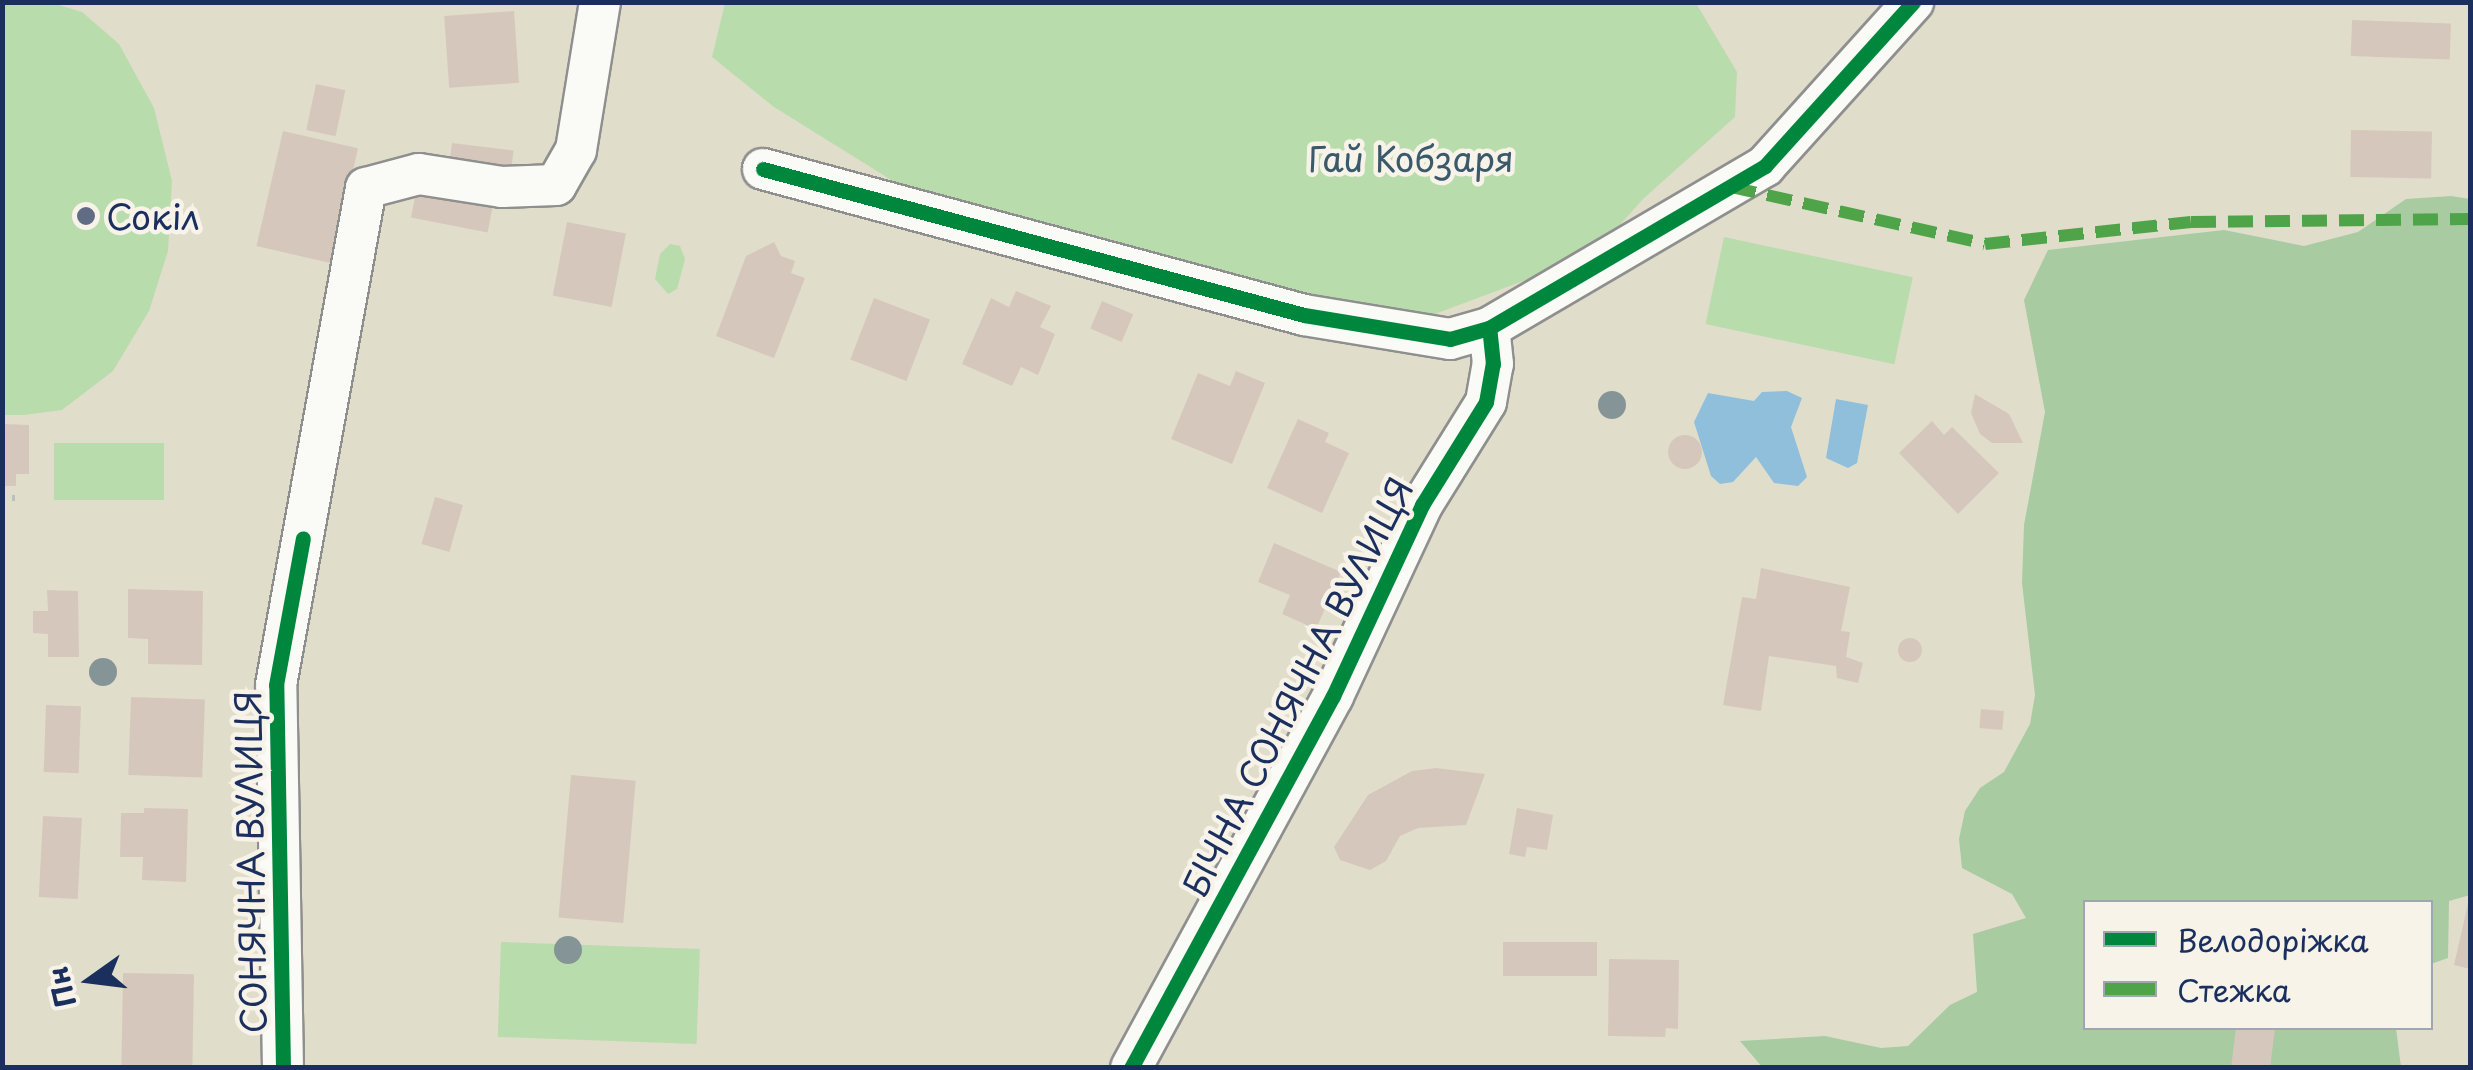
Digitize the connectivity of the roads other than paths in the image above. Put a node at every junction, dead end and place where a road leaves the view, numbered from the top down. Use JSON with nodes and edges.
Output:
{"nodes":[{"id":1,"x":600,"y":2,"type":"edge"},
{"id":2,"x":1913,"y":2,"type":"edge"},
{"id":3,"x":763,"y":169,"type":"dead end"},
{"id":4,"x":1488,"y":328,"type":"junction"},
{"id":5,"x":283,"y":1068,"type":"edge"},
{"id":6,"x":1132,"y":1068,"type":"edge"}],
"edges":[{"from":1,"to":5,"type":"street","name":"СОНЯЧНА ВУЛИЦЯ"},
{"from":2,"to":4,"type":"street"},
{"from":3,"to":4,"type":"street"},
{"from":4,"to":6,"type":"street","name":"БІЧНА СОНЯЧНА ВУЛИЦЯ"}]}
